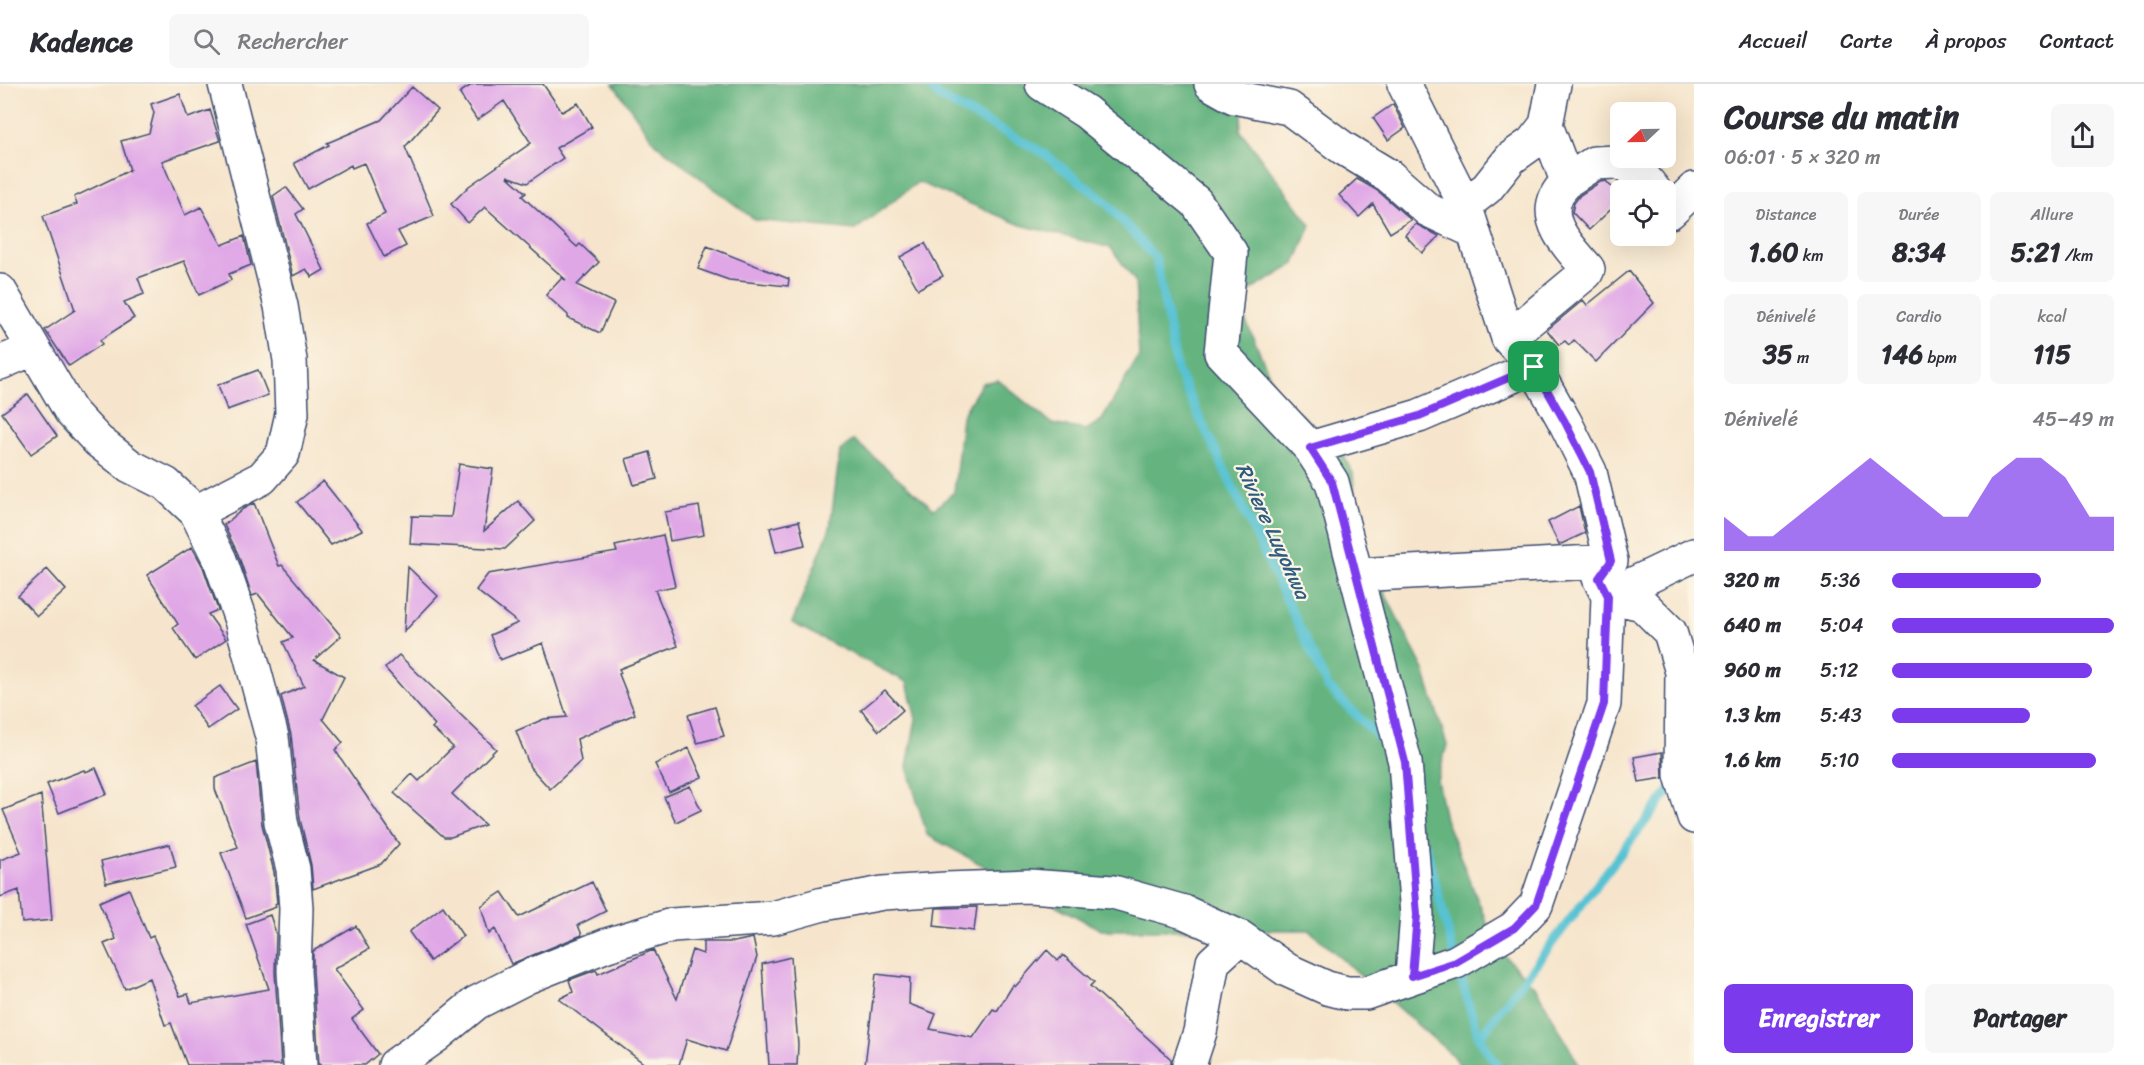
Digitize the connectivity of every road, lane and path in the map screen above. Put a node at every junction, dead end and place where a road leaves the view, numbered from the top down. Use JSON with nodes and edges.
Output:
{"nodes":[{"id":1,"x":225,"y":84,"type":"edge"},
{"id":2,"x":1042,"y":84,"type":"edge"},
{"id":3,"x":1210,"y":84,"type":"edge"},
{"id":4,"x":1404,"y":84,"type":"edge"},
{"id":5,"x":1554,"y":84,"type":"edge"},
{"id":6,"x":1546,"y":125,"type":"junction"},
{"id":7,"x":1646,"y":180,"type":"edge"},
{"id":8,"x":1568,"y":181,"type":"junction"},
{"id":9,"x":1694,"y":189,"type":"edge"},
{"id":10,"x":1676,"y":206,"type":"edge"},
{"id":11,"x":1469,"y":218,"type":"junction"},
{"id":12,"x":0,"y":291,"type":"edge"},
{"id":13,"x":1508,"y":338,"type":"junction"},
{"id":14,"x":33,"y":349,"type":"junction"},
{"id":15,"x":0,"y":363,"type":"edge"},
{"id":16,"x":1534,"y":367,"type":"junction"},
{"id":17,"x":1310,"y":448,"type":"junction"},
{"id":18,"x":196,"y":512,"type":"junction"},
{"id":19,"x":1694,"y":555,"type":"edge"},
{"id":20,"x":1611,"y":561,"type":"junction"},
{"id":21,"x":1356,"y":575,"type":"junction"},
{"id":22,"x":1608,"y":596,"type":"junction"},
{"id":23,"x":1694,"y":817,"type":"edge"},
{"id":24,"x":1240,"y":937,"type":"junction"},
{"id":25,"x":1412,"y":976,"type":"junction"},
{"id":26,"x":300,"y":1065,"type":"edge"},
{"id":27,"x":395,"y":1065,"type":"edge"},
{"id":28,"x":1189,"y":1065,"type":"edge"}],
"edges":[{"from":1,"to":18,"type":"street"},
{"from":2,"to":17,"type":"street"},
{"from":3,"to":11,"type":"street"},
{"from":4,"to":11,"type":"street"},
{"from":5,"to":6,"type":"street"},
{"from":6,"to":8,"type":"street"},
{"from":6,"to":11,"type":"street"},
{"from":7,"to":8,"type":"street"},
{"from":8,"to":13,"type":"street"},
{"from":9,"to":10,"type":"street"},
{"from":11,"to":13,"type":"street"},
{"from":12,"to":14,"type":"street"},
{"from":13,"to":16,"type":"street"},
{"from":14,"to":15,"type":"street"},
{"from":14,"to":18,"type":"street"},
{"from":16,"to":17,"type":"street"},
{"from":16,"to":20,"type":"street"},
{"from":17,"to":21,"type":"street"},
{"from":18,"to":26,"type":"street"},
{"from":19,"to":22,"type":"street"},
{"from":20,"to":21,"type":"street"},
{"from":20,"to":22,"type":"street"},
{"from":21,"to":25,"type":"street"},
{"from":22,"to":23,"type":"street"},
{"from":22,"to":25,"type":"street"},
{"from":24,"to":25,"type":"street"},
{"from":24,"to":27,"type":"street"},
{"from":24,"to":28,"type":"street"}]}
